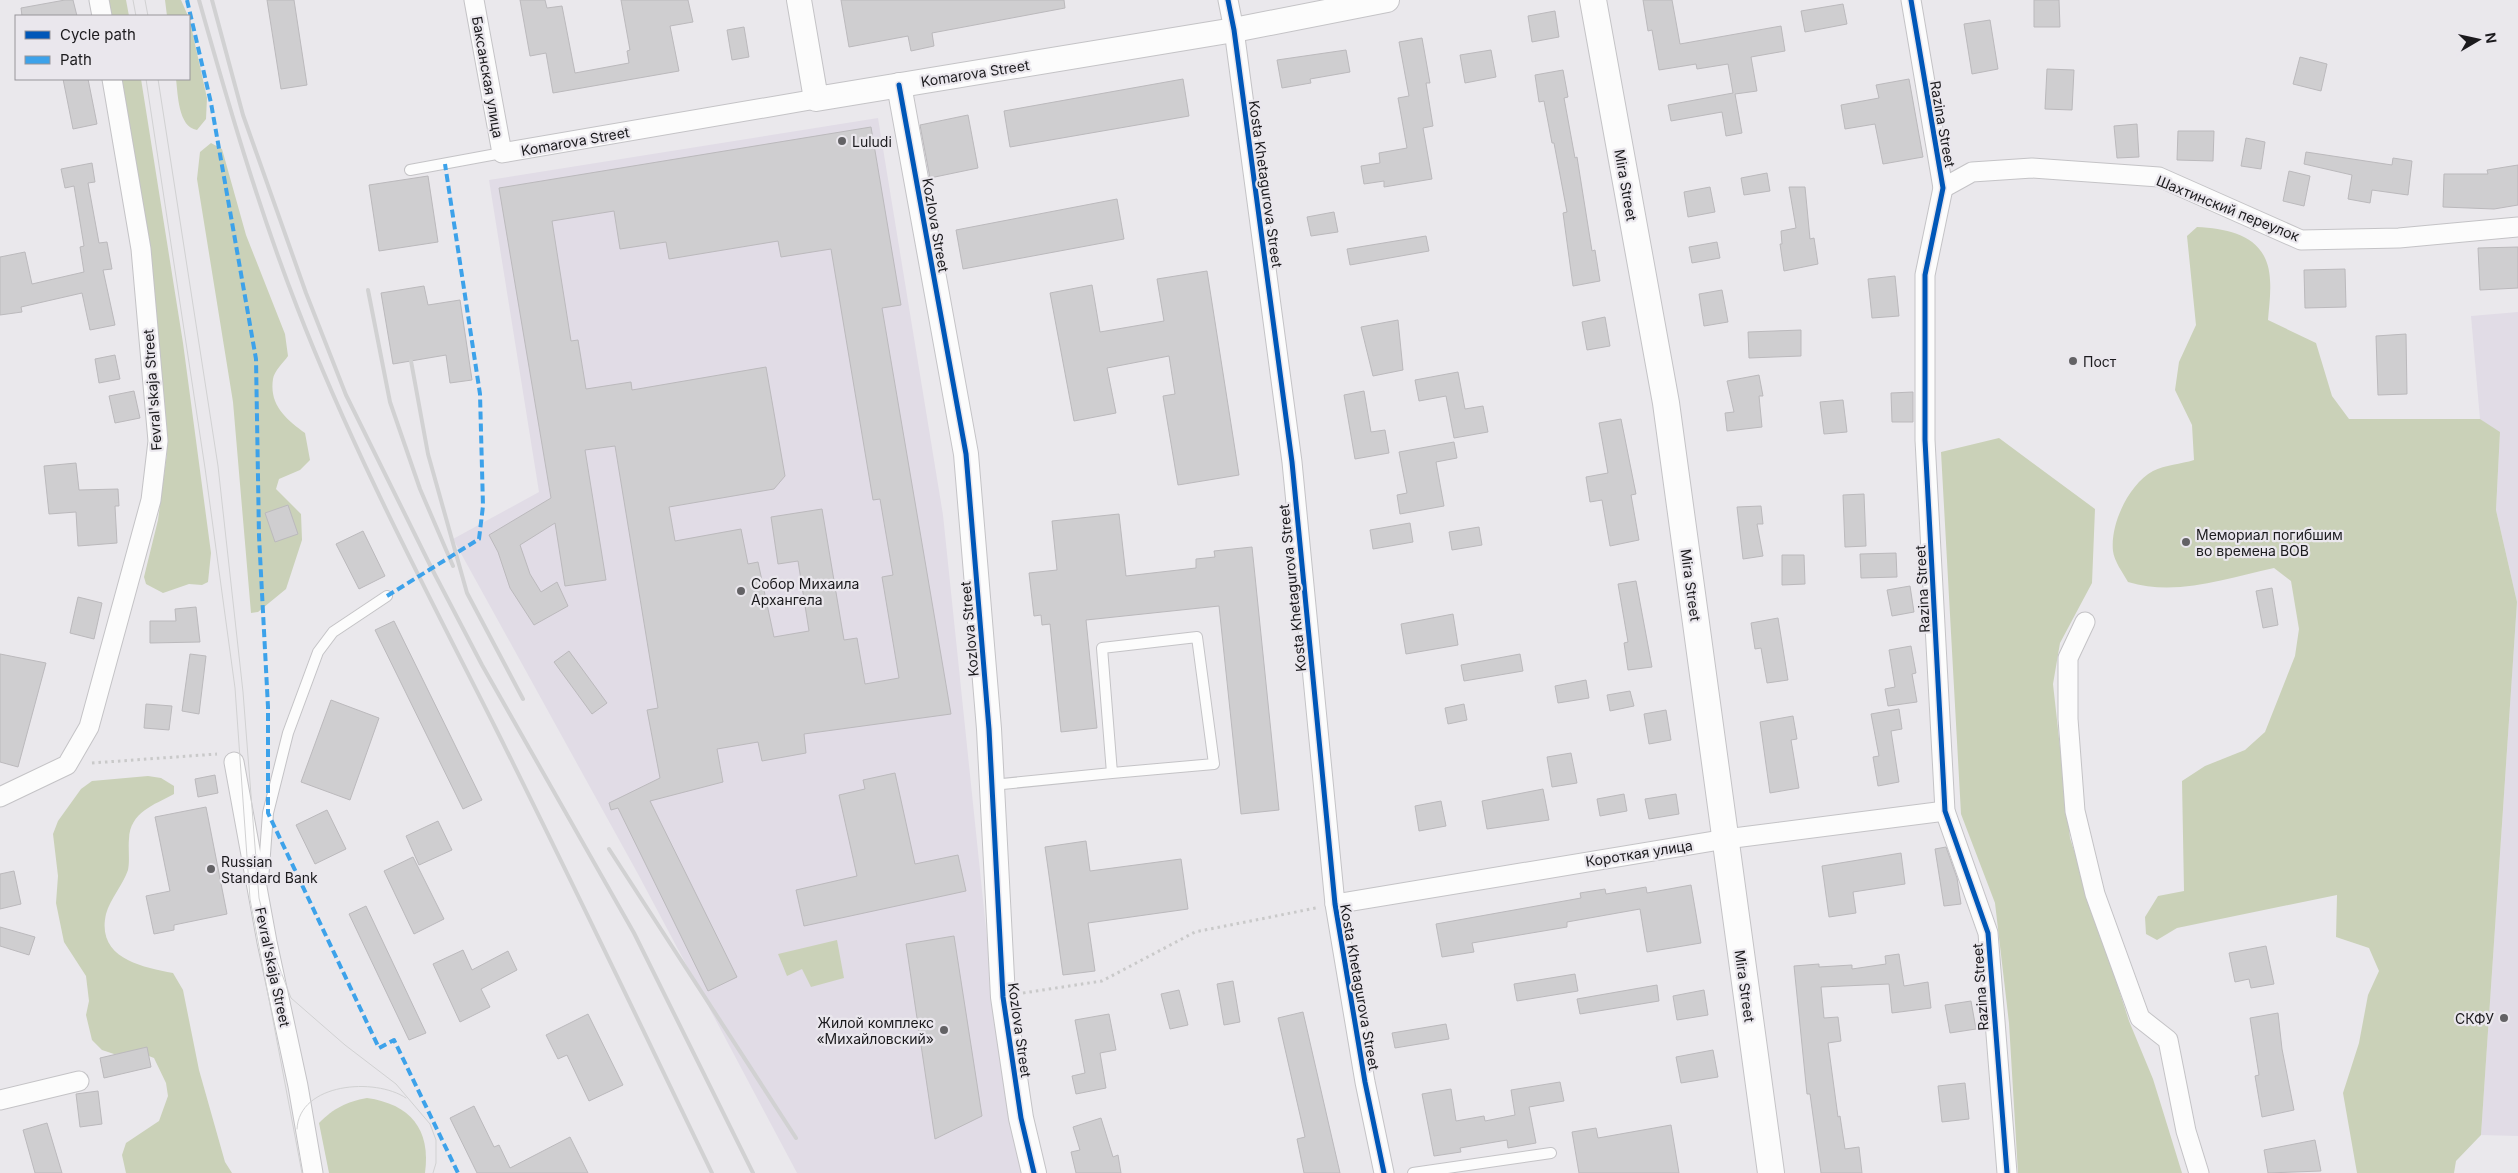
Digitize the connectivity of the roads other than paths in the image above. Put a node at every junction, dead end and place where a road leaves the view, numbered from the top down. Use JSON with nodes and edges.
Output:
{"nodes":[{"id":1,"x":99,"y":0,"type":"edge"},
{"id":2,"x":474,"y":0,"type":"edge"},
{"id":3,"x":799,"y":0,"type":"edge"},
{"id":4,"x":1228,"y":0,"type":"edge"},
{"id":5,"x":1387,"y":0,"type":"edge"},
{"id":6,"x":1593,"y":0,"type":"edge"},
{"id":7,"x":1911,"y":0,"type":"edge"},
{"id":8,"x":102,"y":15,"type":"edge"},
{"id":9,"x":1234,"y":30,"type":"junction"},
{"id":10,"x":112,"y":80,"type":"edge"},
{"id":11,"x":899,"y":85,"type":"junction"},
{"id":12,"x":816,"y":99,"type":"junction"},
{"id":13,"x":502,"y":153,"type":"junction"},
{"id":14,"x":410,"y":170,"type":"dead end"},
{"id":15,"x":1943,"y":188,"type":"junction"},
{"id":16,"x":2518,"y":226,"type":"edge"},
{"id":17,"x":387,"y":596,"type":"dead end"},
{"id":18,"x":2085,"y":622,"type":"dead end"},
{"id":19,"x":234,"y":762,"type":"dead end"},
{"id":20,"x":1112,"y":773,"type":"junction"},
{"id":21,"x":992,"y":785,"type":"junction"},
{"id":22,"x":0,"y":797,"type":"edge"},
{"id":23,"x":1945,"y":811,"type":"junction"},
{"id":24,"x":1726,"y":839,"type":"junction"},
{"id":25,"x":1334,"y":904,"type":"junction"},
{"id":26,"x":267,"y":942,"type":"junction"},
{"id":27,"x":79,"y":1081,"type":"dead end"},
{"id":28,"x":0,"y":1100,"type":"edge"},
{"id":29,"x":1551,"y":1153,"type":"dead end"},
{"id":30,"x":313,"y":1173,"type":"edge"},
{"id":31,"x":1034,"y":1173,"type":"edge"},
{"id":32,"x":1384,"y":1173,"type":"edge"},
{"id":33,"x":1412,"y":1173,"type":"edge"},
{"id":34,"x":1771,"y":1173,"type":"edge"},
{"id":35,"x":2007,"y":1173,"type":"edge"},
{"id":36,"x":2199,"y":1173,"type":"edge"}],
"edges":[{"from":1,"to":8,"type":"street"},
{"from":2,"to":13,"type":"street","name":"Баксанская улица"},
{"from":3,"to":12,"type":"street"},
{"from":4,"to":9,"type":"street","name":"Kosta Khetagurova Street"},
{"from":5,"to":9,"type":"street","name":"Komarova Street"},
{"from":6,"to":24,"type":"main road","name":"Mira Street"},
{"from":7,"to":15,"type":"street","name":"Razina Street"},
{"from":9,"to":11,"type":"street","name":"Komarova Street"},
{"from":9,"to":25,"type":"street","name":"Kosta Khetagurova Street"},
{"from":10,"to":22,"type":"street","name":"Fevral'skaja Street"},
{"from":11,"to":12,"type":"street","name":"Komarova Street"},
{"from":11,"to":21,"type":"street","name":"Kozlova Street"},
{"from":12,"to":13,"type":"street","name":"Komarova Street"},
{"from":13,"to":14,"type":"lane"},
{"from":15,"to":16,"type":"street","name":"Шахтинский переулок"},
{"from":15,"to":23,"type":"street","name":"Razina Street"},
{"from":17,"to":26,"type":"lane"},
{"from":18,"to":36,"type":"street"},
{"from":19,"to":26,"type":"street","name":"Fevral'skaja Street"},
{"from":20,"to":20,"type":"lane"},
{"from":20,"to":21,"type":"lane"},
{"from":21,"to":31,"type":"street","name":"Kozlova Street"},
{"from":23,"to":24,"type":"street","name":"Короткая улица"},
{"from":23,"to":35,"type":"street","name":"Razina Street"},
{"from":24,"to":25,"type":"street","name":"Короткая улица"},
{"from":24,"to":34,"type":"main road","name":"Mira Street"},
{"from":25,"to":32,"type":"street","name":"Kosta Khetagurova Street"},
{"from":26,"to":30,"type":"street","name":"Fevral'skaja Street"},
{"from":27,"to":28,"type":"street"},
{"from":29,"to":33,"type":"lane"}]}
